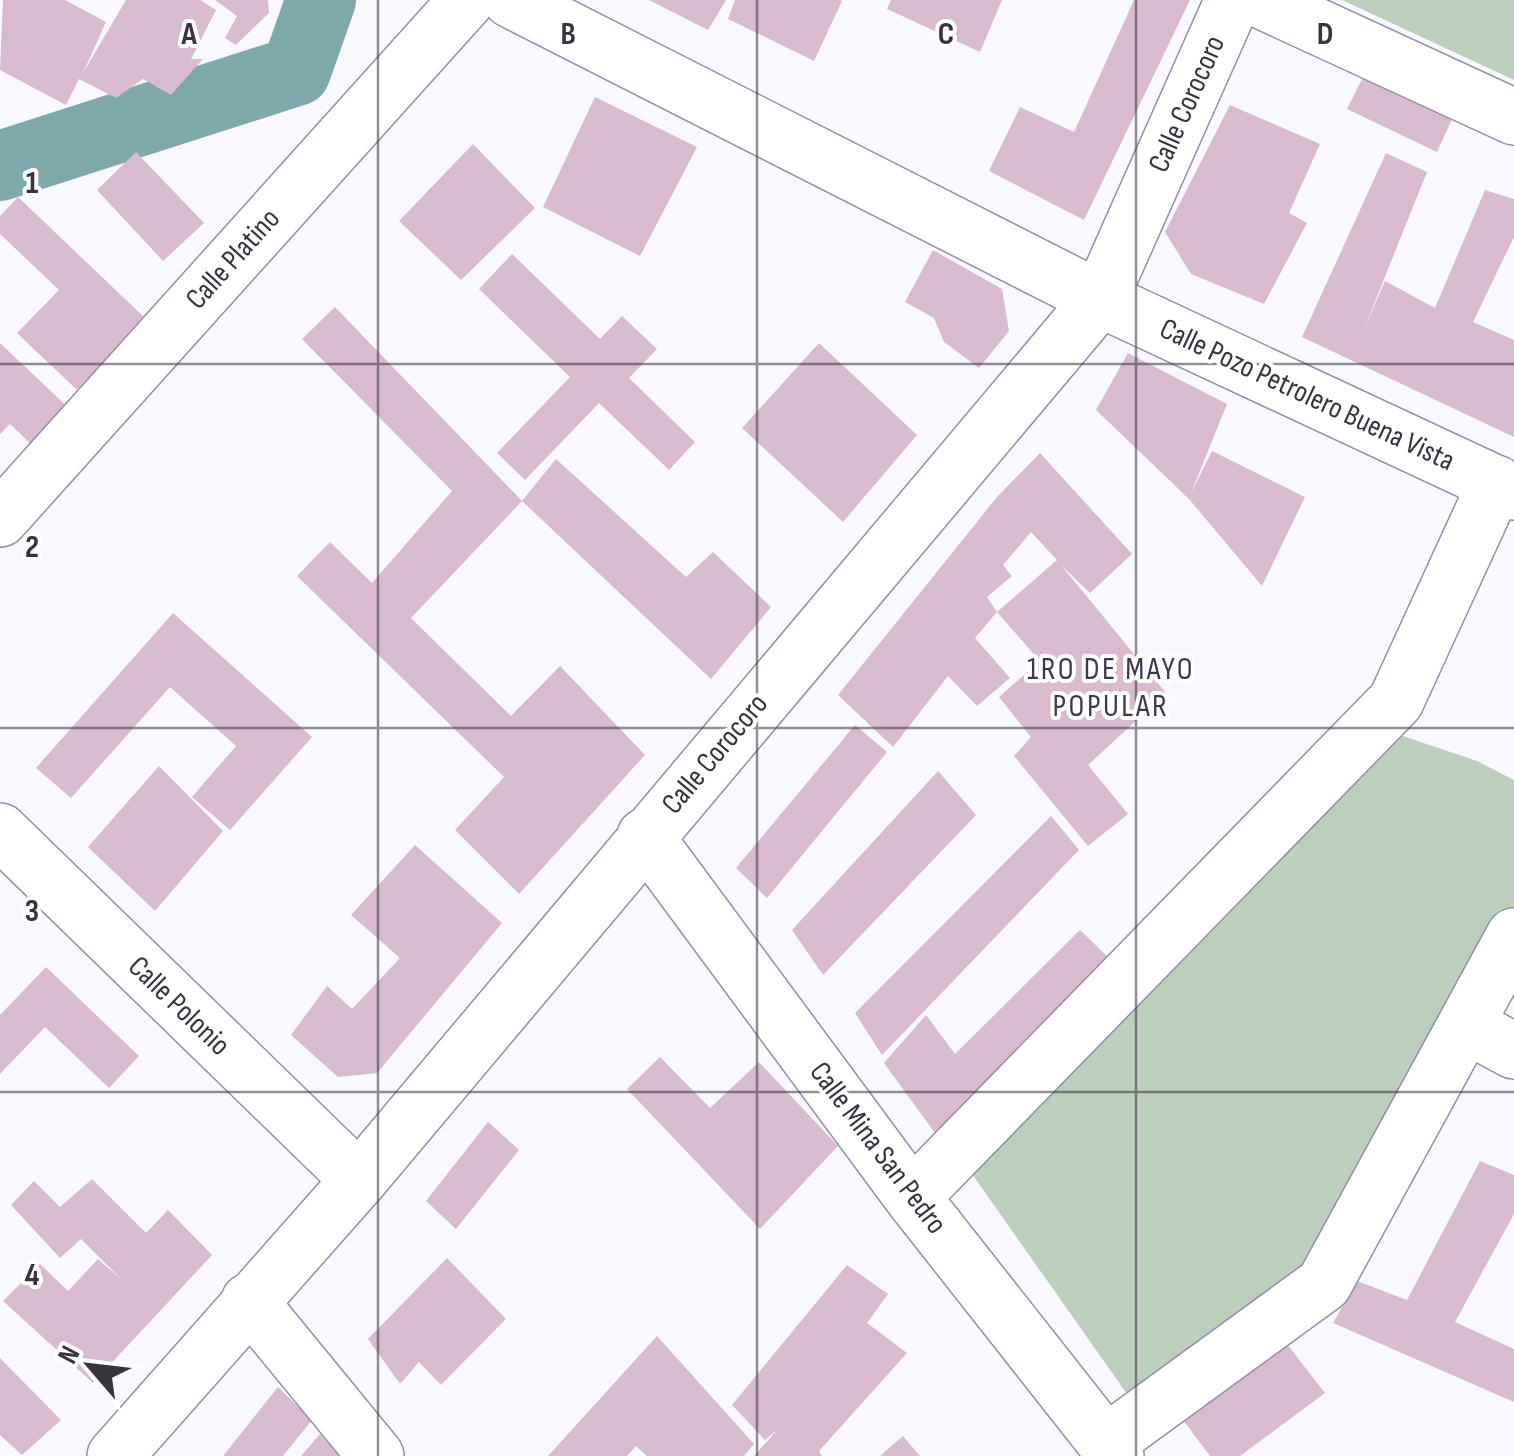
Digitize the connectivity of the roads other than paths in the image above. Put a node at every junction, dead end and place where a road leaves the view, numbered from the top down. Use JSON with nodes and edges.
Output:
{"nodes":[{"id":1,"x":467,"y":0,"type":"edge"},
{"id":2,"x":511,"y":0,"type":"edge"},
{"id":3,"x":1233,"y":0,"type":"edge"},
{"id":4,"x":1260,"y":0,"type":"edge"},
{"id":5,"x":1514,"y":117,"type":"edge"},
{"id":6,"x":1100,"y":298,"type":"junction"},
{"id":7,"x":1505,"y":487,"type":"edge"},
{"id":8,"x":0,"y":518,"type":"edge"},
{"id":9,"x":0,"y":832,"type":"edge"},
{"id":10,"x":645,"y":836,"type":"junction"},
{"id":11,"x":1514,"y":936,"type":"edge"},
{"id":12,"x":1466,"y":1026,"type":"junction"},
{"id":13,"x":1514,"y":1051,"type":"edge"},
{"id":14,"x":359,"y":1180,"type":"junction"},
{"id":15,"x":912,"y":1196,"type":"junction"},
{"id":16,"x":249,"y":1301,"type":"junction"},
{"id":17,"x":1111,"y":1450,"type":"edge"},
{"id":18,"x":115,"y":1456,"type":"edge"},
{"id":19,"x":376,"y":1456,"type":"edge"}],
"edges":[{"from":1,"to":8,"type":"street","name":"Calle Platino"},
{"from":2,"to":6,"type":"street","name":"Calle Pozo Petrolero Buena Vista"},
{"from":3,"to":6,"type":"street","name":"Calle Corocoro"},
{"from":4,"to":5,"type":"street"},
{"from":6,"to":7,"type":"street","name":"Calle Pozo Petrolero Buena Vista"},
{"from":6,"to":10,"type":"street","name":"Calle Corocoro"},
{"from":7,"to":15,"type":"street"},
{"from":9,"to":14,"type":"street","name":"Calle Polonio"},
{"from":10,"to":14,"type":"street","name":"Calle Corocoro"},
{"from":10,"to":15,"type":"street","name":"Calle Mina San Pedro"},
{"from":11,"to":12,"type":"street"},
{"from":12,"to":13,"type":"street"},
{"from":12,"to":17,"type":"street"},
{"from":14,"to":16,"type":"street","name":"Calle Corocoro"},
{"from":15,"to":17,"type":"street","name":"Calle Mina San Pedro"},
{"from":16,"to":18,"type":"street","name":"Calle Corocoro"},
{"from":16,"to":19,"type":"street"}]}
